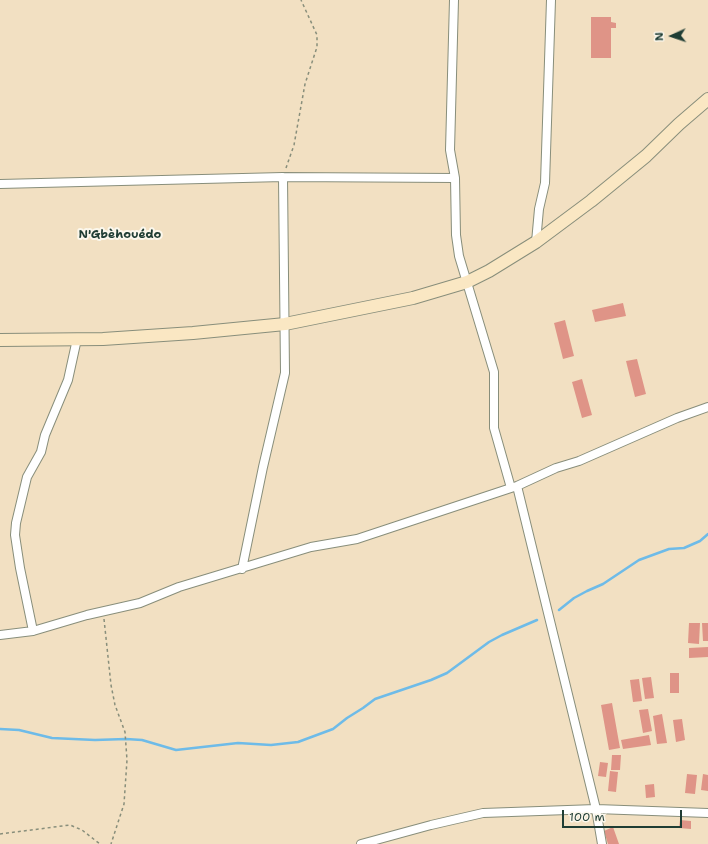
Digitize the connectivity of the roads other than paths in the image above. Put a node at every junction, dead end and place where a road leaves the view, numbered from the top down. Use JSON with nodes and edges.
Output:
{"nodes":[{"id":1,"x":454,"y":0,"type":"edge"},
{"id":2,"x":551,"y":0,"type":"edge"},
{"id":3,"x":708,"y":99,"type":"edge"},
{"id":4,"x":283,"y":177,"type":"junction"},
{"id":5,"x":455,"y":178,"type":"junction"},
{"id":6,"x":0,"y":184,"type":"edge"},
{"id":7,"x":536,"y":242,"type":"junction"},
{"id":8,"x":467,"y":282,"type":"junction"},
{"id":9,"x":285,"y":324,"type":"junction"},
{"id":10,"x":0,"y":340,"type":"edge"},
{"id":11,"x":77,"y":340,"type":"junction"},
{"id":12,"x":708,"y":407,"type":"edge"},
{"id":13,"x":514,"y":487,"type":"junction"},
{"id":14,"x":242,"y":569,"type":"junction"},
{"id":15,"x":33,"y":631,"type":"junction"},
{"id":16,"x":0,"y":635,"type":"edge"},
{"id":17,"x":596,"y":809,"type":"junction"},
{"id":18,"x":708,"y":813,"type":"edge"},
{"id":19,"x":361,"y":844,"type":"edge"},
{"id":20,"x":602,"y":844,"type":"edge"}],
"edges":[{"from":1,"to":5,"type":"street"},
{"from":2,"to":7,"type":"street"},
{"from":3,"to":7,"type":"street"},
{"from":4,"to":5,"type":"street"},
{"from":4,"to":6,"type":"street"},
{"from":4,"to":9,"type":"street"},
{"from":5,"to":8,"type":"street"},
{"from":7,"to":8,"type":"street"},
{"from":8,"to":9,"type":"street"},
{"from":8,"to":13,"type":"street"},
{"from":9,"to":11,"type":"street"},
{"from":9,"to":14,"type":"street"},
{"from":10,"to":11,"type":"street"},
{"from":11,"to":15,"type":"street"},
{"from":12,"to":13,"type":"street"},
{"from":13,"to":14,"type":"street"},
{"from":13,"to":17,"type":"street"},
{"from":14,"to":15,"type":"street"},
{"from":15,"to":16,"type":"street"},
{"from":17,"to":18,"type":"street"},
{"from":17,"to":19,"type":"street"},
{"from":17,"to":20,"type":"street"}]}
